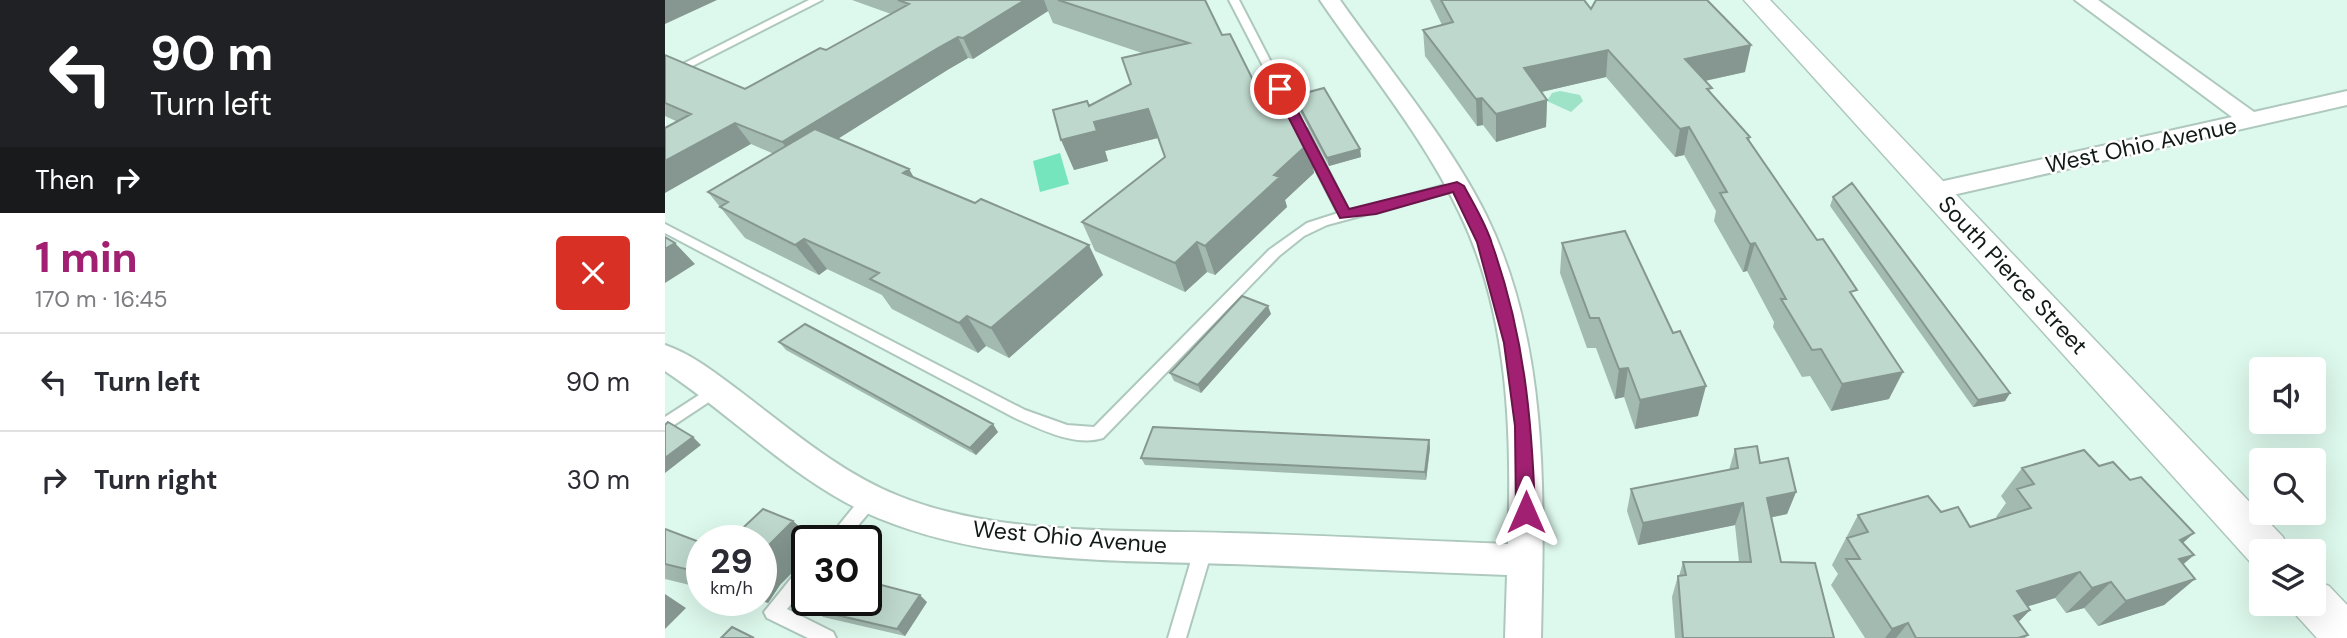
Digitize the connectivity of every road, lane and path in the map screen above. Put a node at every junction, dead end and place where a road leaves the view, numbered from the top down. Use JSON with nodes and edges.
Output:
{"nodes":[{"id":1,"x":817,"y":0,"type":"edge"},
{"id":2,"x":1234,"y":0,"type":"edge"},
{"id":3,"x":1330,"y":0,"type":"edge"},
{"id":4,"x":1756,"y":0,"type":"edge"},
{"id":5,"x":2085,"y":0,"type":"edge"},
{"id":6,"x":665,"y":77,"type":"edge"},
{"id":7,"x":2347,"y":98,"type":"edge"},
{"id":8,"x":1290,"y":109,"type":"edge"},
{"id":9,"x":1297,"y":121,"type":"edge"},
{"id":10,"x":2252,"y":121,"type":"junction"},
{"id":11,"x":1457,"y":186,"type":"junction"},
{"id":12,"x":1935,"y":191,"type":"junction"},
{"id":13,"x":1345,"y":214,"type":"junction"},
{"id":14,"x":665,"y":229,"type":"edge"},
{"id":15,"x":665,"y":356,"type":"edge"},
{"id":16,"x":716,"y":390,"type":"junction"},
{"id":17,"x":665,"y":425,"type":"edge"},
{"id":18,"x":871,"y":498,"type":"junction"},
{"id":19,"x":848,"y":525,"type":"edge"},
{"id":20,"x":2257,"y":539,"type":"edge"},
{"id":21,"x":1204,"y":547,"type":"junction"},
{"id":22,"x":1525,"y":560,"type":"junction"},
{"id":23,"x":791,"y":591,"type":"edge"},
{"id":24,"x":2326,"y":615,"type":"edge"},
{"id":25,"x":2347,"y":637,"type":"edge"},
{"id":26,"x":827,"y":638,"type":"edge"},
{"id":27,"x":1177,"y":638,"type":"edge"},
{"id":28,"x":1523,"y":638,"type":"edge"}],
"edges":[{"from":1,"to":6,"type":"lane"},
{"from":2,"to":8,"type":"lane"},
{"from":3,"to":11,"type":"street"},
{"from":4,"to":12,"type":"street","name":"South Pierce Street"},
{"from":5,"to":10,"type":"street"},
{"from":7,"to":10,"type":"street","name":"West Ohio Avenue"},
{"from":9,"to":13,"type":"lane"},
{"from":10,"to":12,"type":"street","name":"West Ohio Avenue"},
{"from":11,"to":13,"type":"lane"},
{"from":11,"to":22,"type":"street"},
{"from":12,"to":20,"type":"street","name":"South Pierce Street"},
{"from":13,"to":14,"type":"lane"},
{"from":15,"to":16,"type":"street","name":"West Ohio Avenue"},
{"from":16,"to":17,"type":"lane"},
{"from":16,"to":18,"type":"street","name":"West Ohio Avenue"},
{"from":18,"to":19,"type":"lane"},
{"from":18,"to":21,"type":"street","name":"West Ohio Avenue"},
{"from":21,"to":22,"type":"street","name":"West Ohio Avenue"},
{"from":21,"to":27,"type":"lane"},
{"from":22,"to":28,"type":"street"},
{"from":23,"to":26,"type":"lane"},
{"from":24,"to":25,"type":"street"}]}
